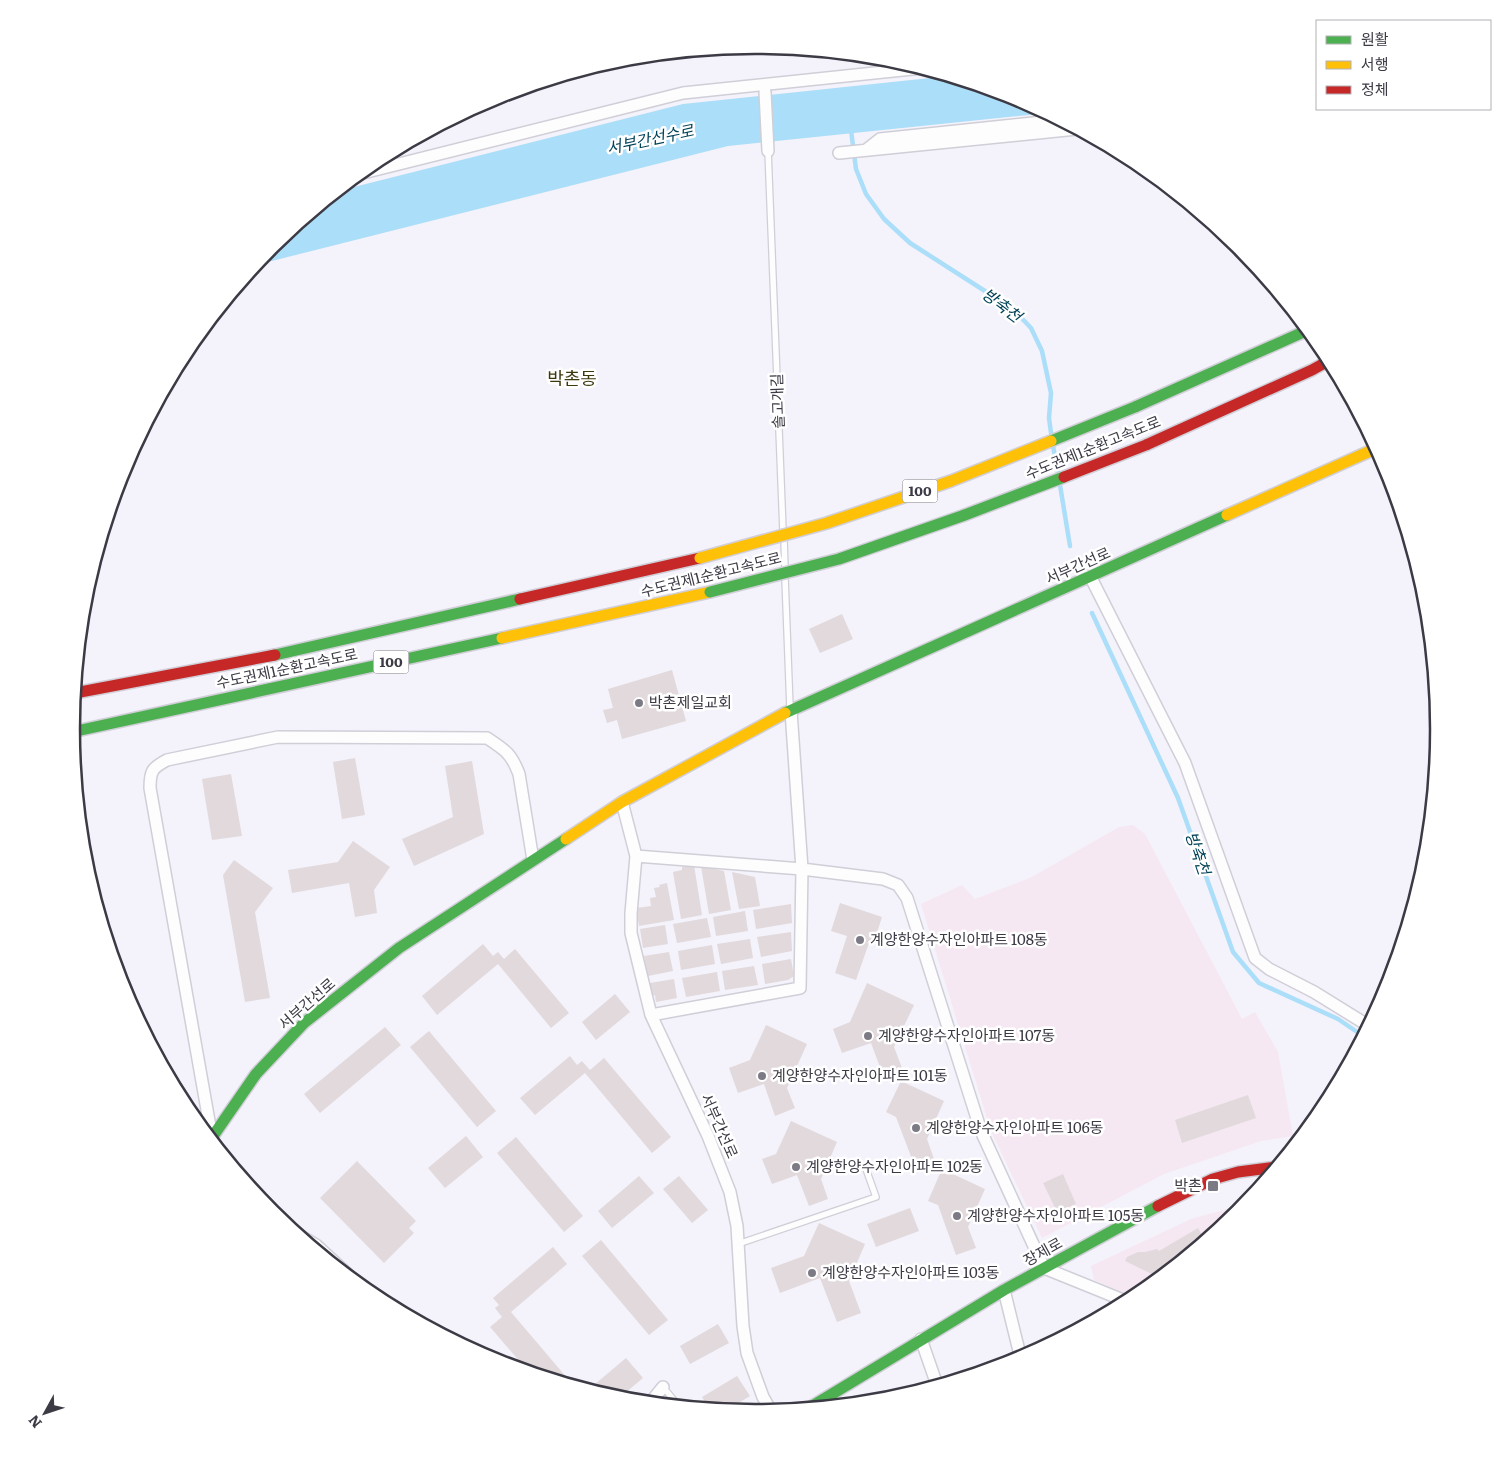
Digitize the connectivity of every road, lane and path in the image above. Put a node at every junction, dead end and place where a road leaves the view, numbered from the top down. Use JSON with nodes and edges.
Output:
{"nodes":[{"id":1,"x":901,"y":70,"type":"edge"},
{"id":2,"x":765,"y":92,"type":"dead end"},
{"id":3,"x":1050,"y":121,"type":"edge"},
{"id":4,"x":1067,"y":130,"type":"edge"},
{"id":5,"x":866,"y":150,"type":"junction"},
{"id":6,"x":768,"y":151,"type":"joint"},
{"id":7,"x":839,"y":153,"type":"dead end"},
{"id":8,"x":378,"y":169,"type":"edge"},
{"id":9,"x":1302,"y":333,"type":"edge"},
{"id":10,"x":1323,"y":364,"type":"edge"},
{"id":11,"x":1370,"y":451,"type":"edge"},
{"id":12,"x":1090,"y":576,"type":"junction"},
{"id":13,"x":82,"y":692,"type":"edge"},
{"id":14,"x":790,"y":711,"type":"junction"},
{"id":15,"x":80,"y":730,"type":"edge"},
{"id":16,"x":622,"y":802,"type":"junction"},
{"id":17,"x":636,"y":856,"type":"junction"},
{"id":18,"x":533,"y":860,"type":"junction"},
{"id":19,"x":802,"y":869,"type":"junction"},
{"id":20,"x":651,"y":1015,"type":"junction"},
{"id":21,"x":1363,"y":1023,"type":"edge"},
{"id":22,"x":210,"y":1126,"type":"edge"},
{"id":23,"x":215,"y":1133,"type":"edge"},
{"id":24,"x":1268,"y":1168,"type":"edge"},
{"id":25,"x":866,"y":1169,"type":"dead end"},
{"id":26,"x":738,"y":1244,"type":"junction"},
{"id":27,"x":1044,"y":1268,"type":"junction"},
{"id":28,"x":1004,"y":1290,"type":"junction"},
{"id":29,"x":1118,"y":1298,"type":"edge"},
{"id":30,"x":921,"y":1339,"type":"junction"},
{"id":31,"x":1019,"y":1351,"type":"edge"},
{"id":32,"x":935,"y":1379,"type":"edge"},
{"id":33,"x":663,"y":1387,"type":"joint"},
{"id":34,"x":655,"y":1396,"type":"edge"},
{"id":35,"x":673,"y":1399,"type":"edge"},
{"id":36,"x":821,"y":1401,"type":"edge"},
{"id":37,"x":766,"y":1404,"type":"edge"}],
"edges":[{"from":1,"to":8,"type":"street"},
{"from":2,"to":6,"type":"street","name":"솔고개길"},
{"from":3,"to":5,"type":"street"},
{"from":4,"to":5,"type":"street"},
{"from":5,"to":7,"type":"street"},
{"from":6,"to":14,"type":"lane","name":"솔고개길"},
{"from":9,"to":13,"type":"main road","name":"수도권제1순환고속도로","number":"100","bridge":true},
{"from":10,"to":15,"type":"main road","name":"수도권제1순환고속도로","number":"100","bridge":true},
{"from":11,"to":12,"type":"main road","name":"서부간선로"},
{"from":12,"to":14,"type":"main road","name":"서부간선로"},
{"from":12,"to":21,"type":"street"},
{"from":14,"to":16,"type":"main road","name":"서부간선로"},
{"from":14,"to":19,"type":"street"},
{"from":16,"to":17,"type":"street","name":"서부간선로"},
{"from":16,"to":18,"type":"main road","name":"서부간선로"},
{"from":17,"to":19,"type":"street"},
{"from":17,"to":20,"type":"street","name":"서부간선로"},
{"from":18,"to":22,"type":"street"},
{"from":18,"to":23,"type":"main road","name":"서부간선로"},
{"from":19,"to":20,"type":"street"},
{"from":19,"to":27,"type":"street"},
{"from":20,"to":26,"type":"street","name":"서부간선로"},
{"from":24,"to":27,"type":"main road","name":"장제로"},
{"from":25,"to":26,"type":"lane"},
{"from":26,"to":37,"type":"street","name":"서부간선로"},
{"from":27,"to":28,"type":"main road","name":"장제로"},
{"from":27,"to":29,"type":"street"},
{"from":28,"to":30,"type":"main road","name":"장제로"},
{"from":28,"to":31,"type":"street"},
{"from":30,"to":32,"type":"street"},
{"from":30,"to":36,"type":"main road","name":"장제로"},
{"from":33,"to":34,"type":"street"},
{"from":33,"to":35,"type":"lane"}]}
